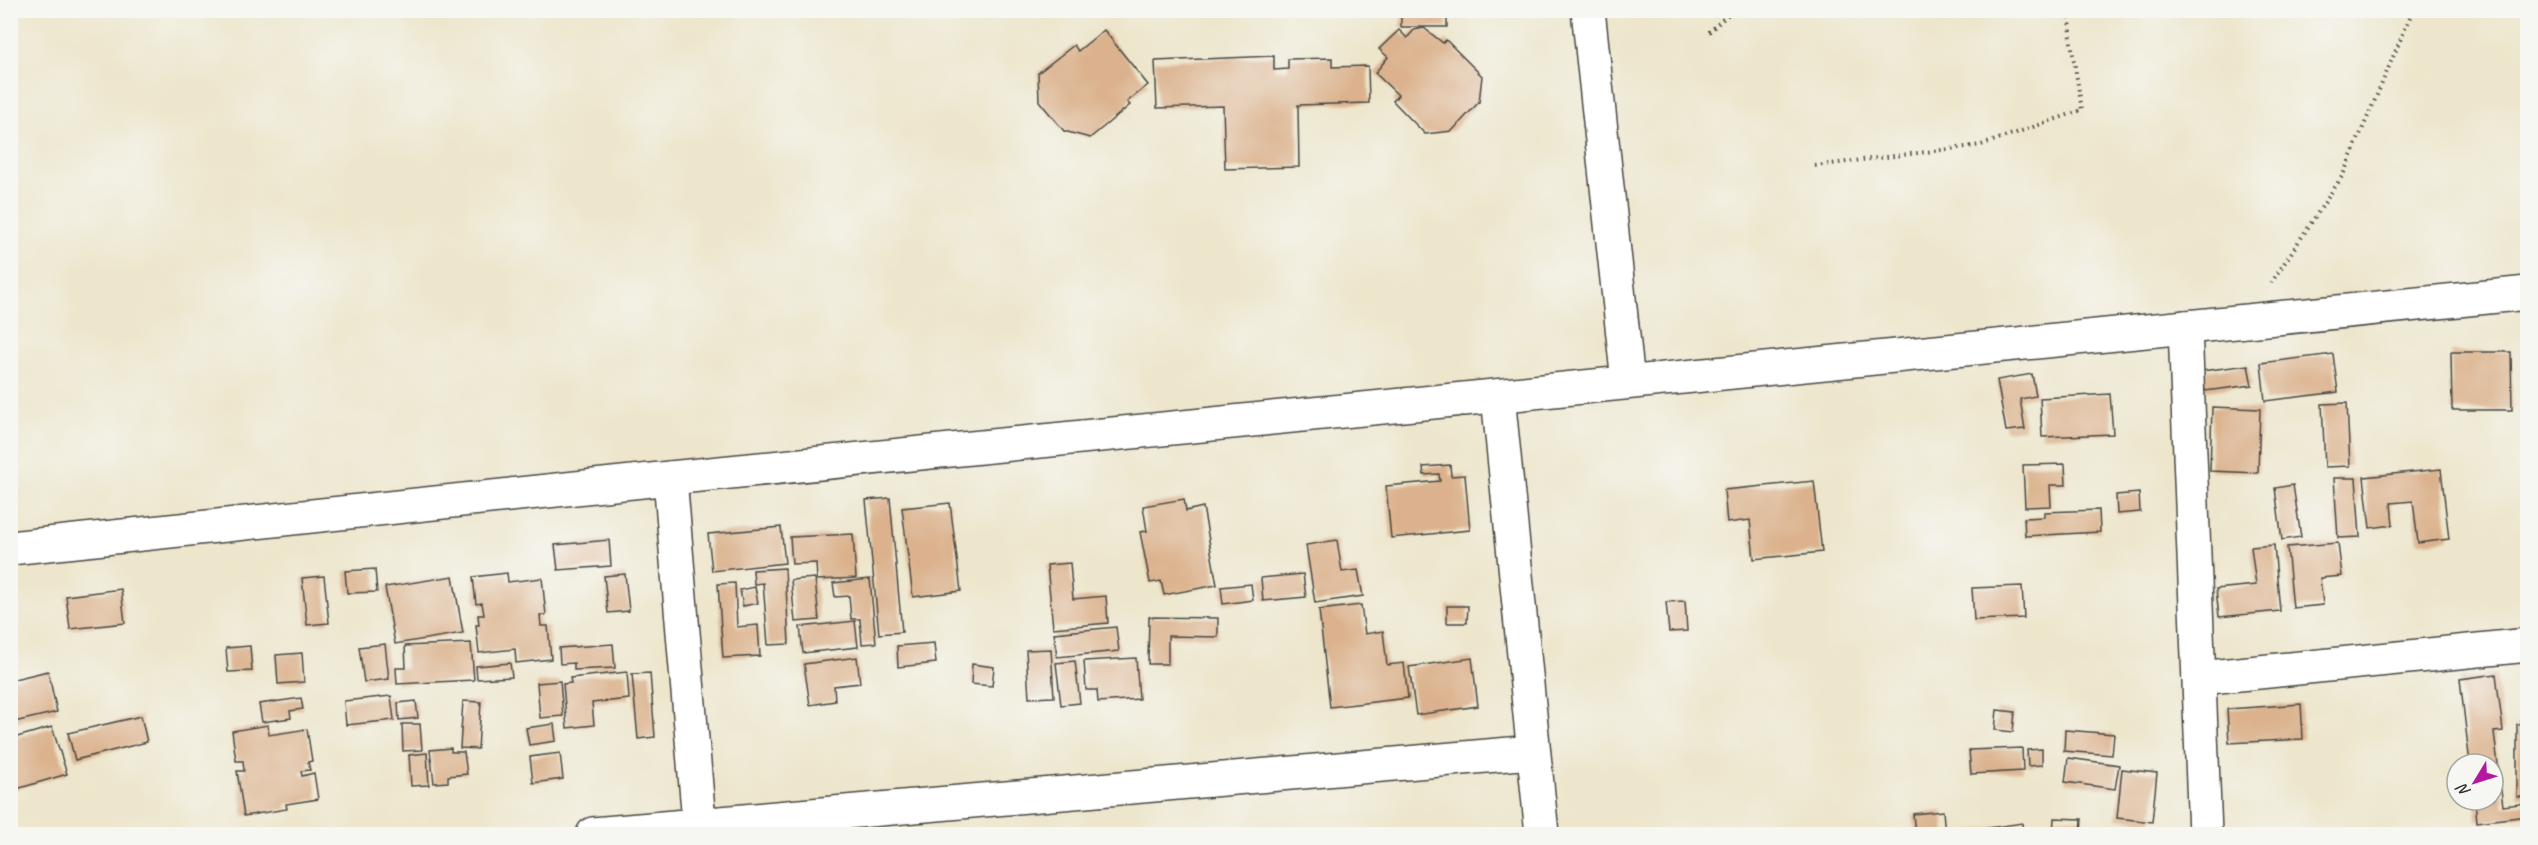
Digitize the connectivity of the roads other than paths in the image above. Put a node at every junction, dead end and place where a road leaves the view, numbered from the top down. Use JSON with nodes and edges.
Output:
{"nodes":[{"id":1,"x":1588,"y":10,"type":"edge"},
{"id":2,"x":2528,"y":293,"type":"edge"},
{"id":3,"x":2185,"y":327,"type":"junction"},
{"id":4,"x":1628,"y":382,"type":"junction"},
{"id":5,"x":1498,"y":396,"type":"junction"},
{"id":6,"x":670,"y":478,"type":"junction"},
{"id":7,"x":10,"y":548,"type":"edge"},
{"id":8,"x":2528,"y":645,"type":"edge"},
{"id":9,"x":2199,"y":678,"type":"junction"},
{"id":10,"x":1533,"y":752,"type":"junction"},
{"id":11,"x":700,"y":830,"type":"edge"},
{"id":12,"x":593,"y":834,"type":"edge"},
{"id":13,"x":1542,"y":834,"type":"edge"},
{"id":14,"x":2205,"y":834,"type":"edge"}],
"edges":[{"from":1,"to":4,"type":"street"},
{"from":2,"to":3,"type":"street"},
{"from":3,"to":4,"type":"street"},
{"from":3,"to":9,"type":"street"},
{"from":4,"to":5,"type":"street"},
{"from":5,"to":6,"type":"street"},
{"from":5,"to":10,"type":"street"},
{"from":6,"to":7,"type":"street"},
{"from":6,"to":11,"type":"street"},
{"from":8,"to":9,"type":"street"},
{"from":9,"to":14,"type":"street"},
{"from":10,"to":11,"type":"street"},
{"from":10,"to":13,"type":"street"},
{"from":11,"to":12,"type":"street"}]}
